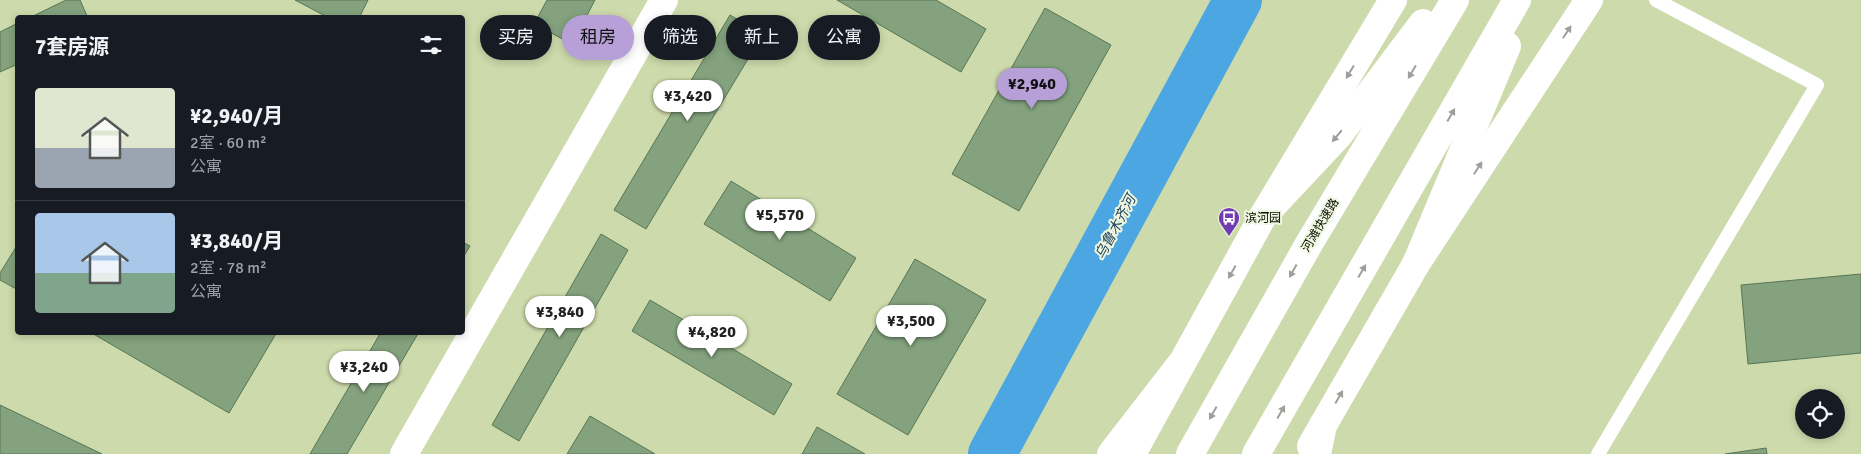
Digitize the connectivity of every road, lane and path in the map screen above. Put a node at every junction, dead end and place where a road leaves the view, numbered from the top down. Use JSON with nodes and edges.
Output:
{"nodes":[{"id":1,"x":664,"y":0,"type":"edge"},
{"id":2,"x":1393,"y":0,"type":"edge"},
{"id":3,"x":1441,"y":0,"type":"edge"},
{"id":4,"x":1455,"y":0,"type":"edge"},
{"id":5,"x":1517,"y":0,"type":"edge"},
{"id":6,"x":1527,"y":0,"type":"edge"},
{"id":7,"x":1589,"y":0,"type":"edge"},
{"id":8,"x":1656,"y":0,"type":"edge"},
{"id":9,"x":1263,"y":216,"type":"junction"},
{"id":10,"x":1416,"y":264,"type":"junction"},
{"id":11,"x":1180,"y":365,"type":"junction"},
{"id":12,"x":1323,"y":425,"type":"junction"},
{"id":13,"x":404,"y":454,"type":"edge"},
{"id":14,"x":1111,"y":454,"type":"edge"},
{"id":15,"x":1132,"y":454,"type":"edge"},
{"id":16,"x":1190,"y":454,"type":"edge"},
{"id":17,"x":1256,"y":454,"type":"edge"},
{"id":18,"x":1306,"y":454,"type":"edge"},
{"id":19,"x":1316,"y":454,"type":"edge"},
{"id":20,"x":1598,"y":454,"type":"edge"}],
"edges":[{"from":1,"to":13,"type":"main road"},
{"from":2,"to":9,"type":"main road","one_way":true},
{"from":3,"to":9,"type":"main road","one_way":true},
{"from":4,"to":16,"type":"main road","name":"河滩快速路","one_way":true},
{"from":17,"to":5,"type":"main road","one_way":true},
{"from":6,"to":10,"type":"main road"},
{"from":10,"to":7,"type":"main road","one_way":true},
{"from":8,"to":20,"type":"lane"},
{"from":9,"to":11,"type":"main road","one_way":true},
{"from":12,"to":10,"type":"main road","one_way":true},
{"from":11,"to":14,"type":"main road"},
{"from":11,"to":15,"type":"main road"},
{"from":12,"to":18,"type":"main road"},
{"from":12,"to":19,"type":"main road"}]}
